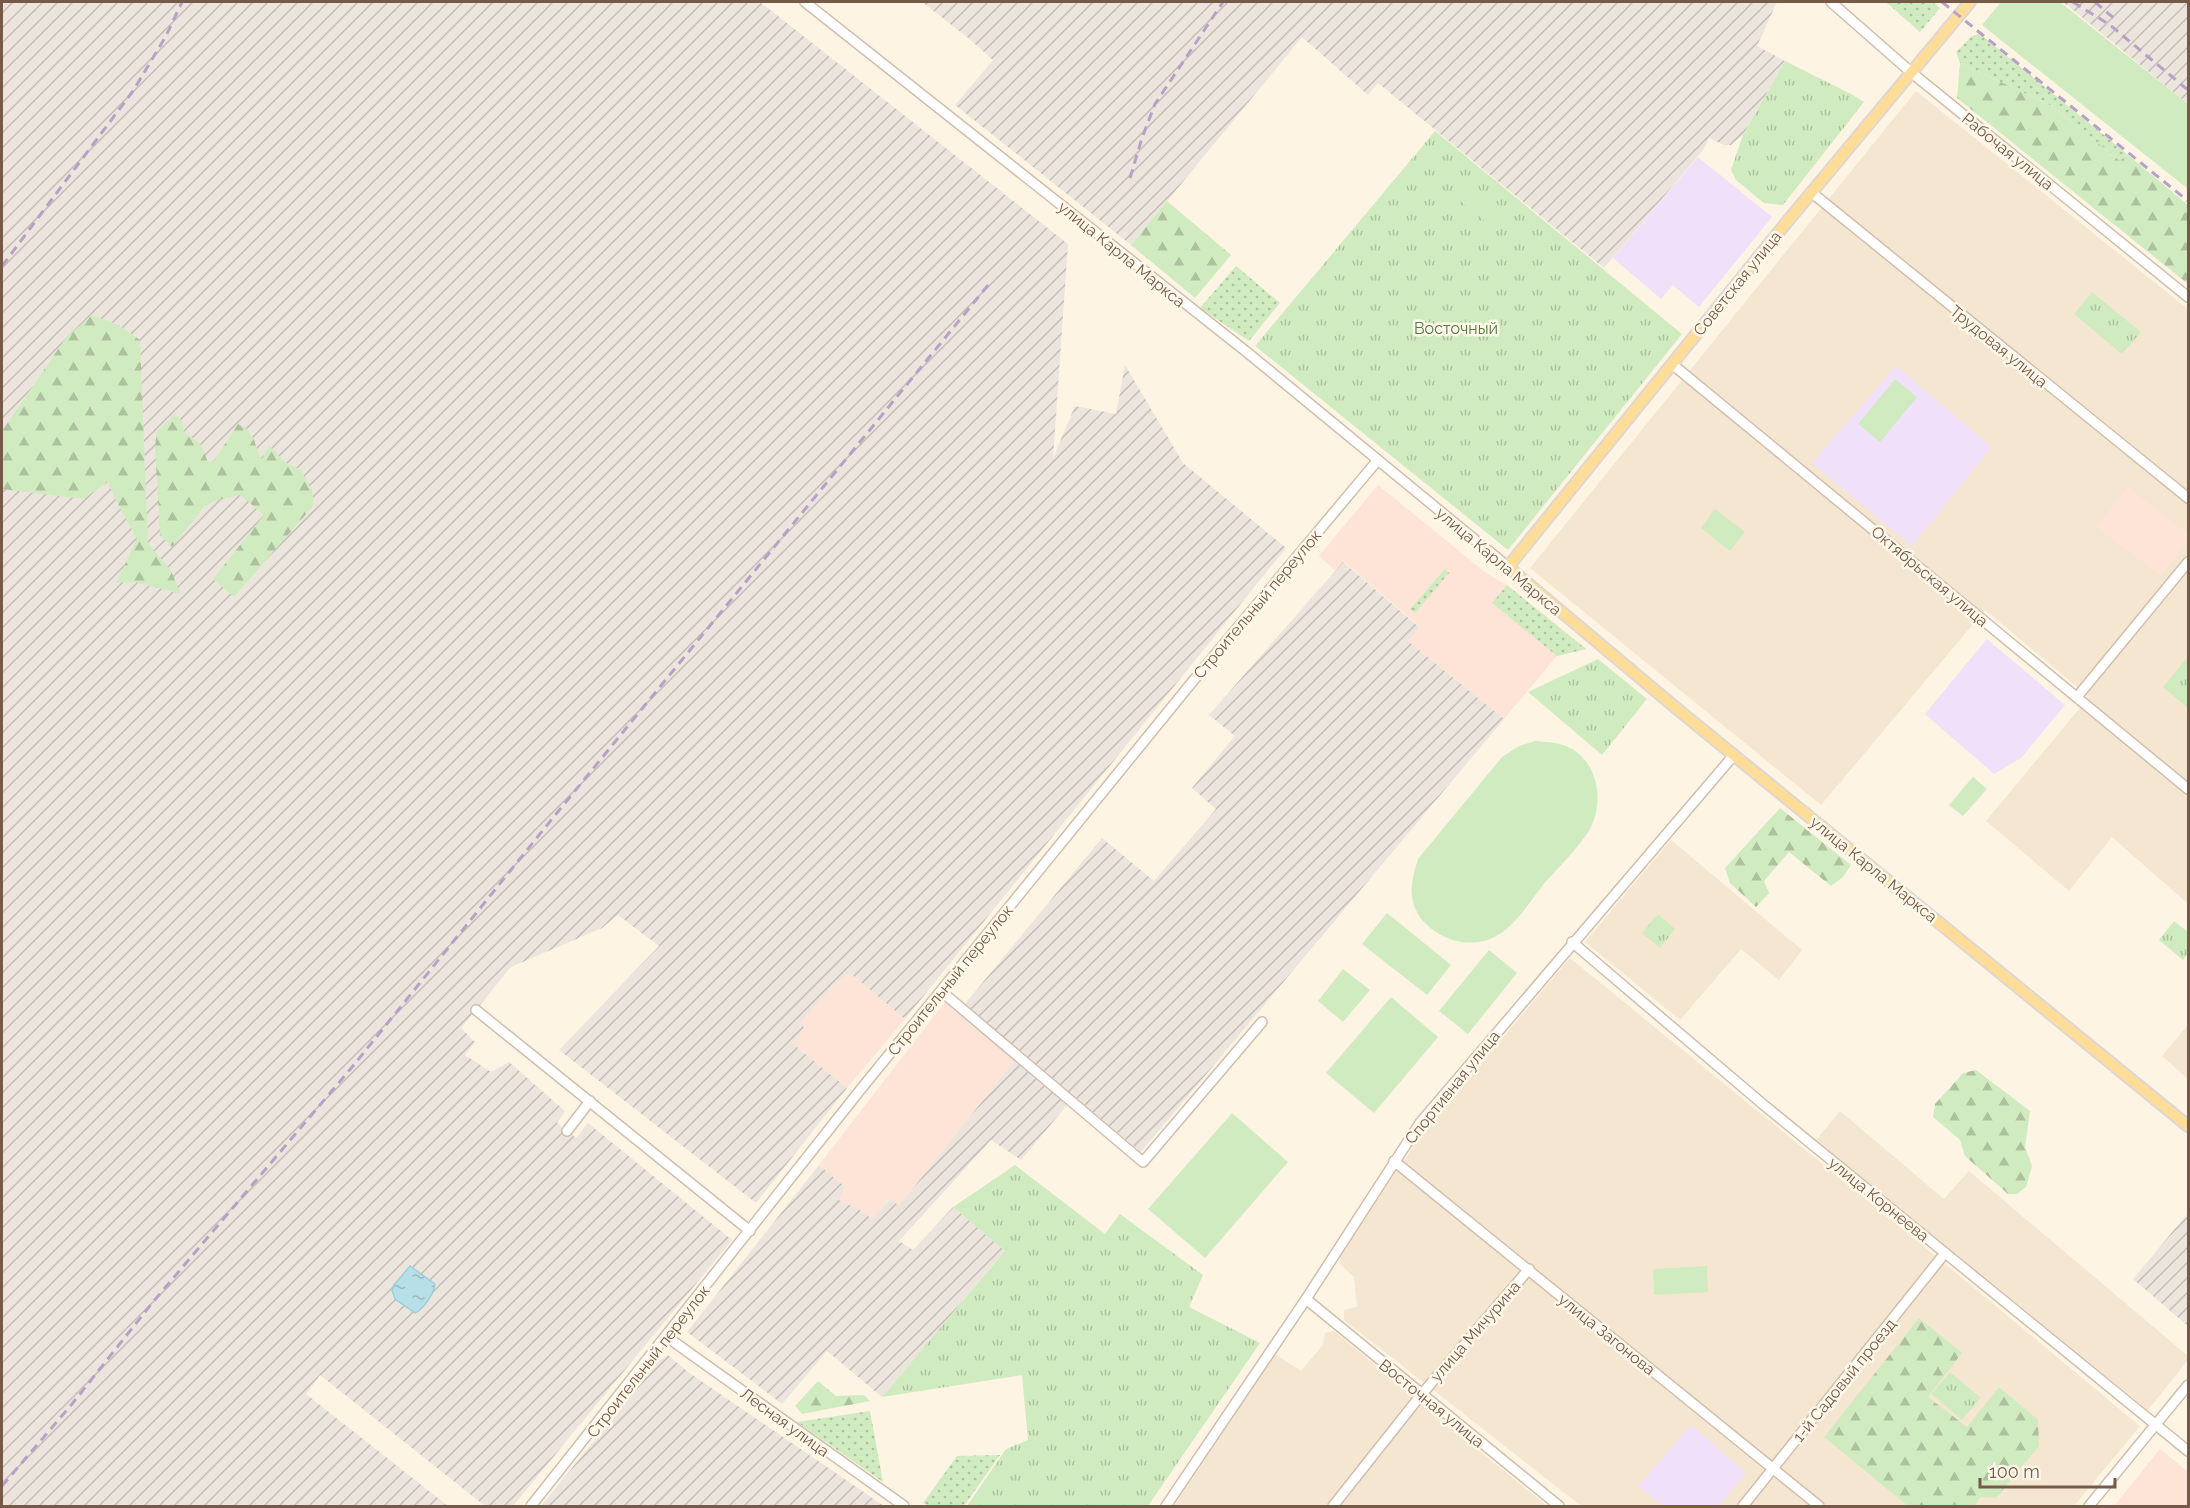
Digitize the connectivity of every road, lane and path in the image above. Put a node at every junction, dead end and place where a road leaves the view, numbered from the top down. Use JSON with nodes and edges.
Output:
{"nodes":[{"id":1,"x":805,"y":2,"type":"edge"},
{"id":2,"x":1831,"y":2,"type":"edge"},
{"id":3,"x":1970,"y":2,"type":"edge"},
{"id":4,"x":1912,"y":73,"type":"junction"},
{"id":5,"x":1811,"y":192,"type":"junction"},
{"id":6,"x":2188,"y":297,"type":"edge"},
{"id":7,"x":1672,"y":364,"type":"junction"},
{"id":8,"x":1377,"y":461,"type":"junction"},
{"id":9,"x":2188,"y":498,"type":"edge"},
{"id":10,"x":2188,"y":562,"type":"edge"},
{"id":11,"x":1508,"y":567,"type":"junction"},
{"id":12,"x":2077,"y":697,"type":"junction"},
{"id":13,"x":1734,"y":755,"type":"junction"},
{"id":14,"x":2188,"y":789,"type":"edge"},
{"id":15,"x":1572,"y":942,"type":"junction"},
{"id":16,"x":941,"y":991,"type":"junction"},
{"id":17,"x":476,"y":1010,"type":"dead end"},
{"id":18,"x":1262,"y":1022,"type":"dead end"},
{"id":19,"x":590,"y":1101,"type":"junction"},
{"id":20,"x":2188,"y":1126,"type":"edge"},
{"id":21,"x":567,"y":1131,"type":"dead end"},
{"id":22,"x":1394,"y":1161,"type":"junction"},
{"id":23,"x":750,"y":1231,"type":"junction"},
{"id":24,"x":1946,"y":1253,"type":"junction"},
{"id":25,"x":1529,"y":1269,"type":"junction"},
{"id":26,"x":1306,"y":1299,"type":"junction"},
{"id":27,"x":667,"y":1336,"type":"junction"},
{"id":28,"x":2188,"y":1385,"type":"edge"},
{"id":29,"x":1421,"y":1395,"type":"junction"},
{"id":30,"x":2156,"y":1424,"type":"junction"},
{"id":31,"x":2188,"y":1451,"type":"edge"},
{"id":32,"x":1773,"y":1469,"type":"junction"},
{"id":33,"x":531,"y":1506,"type":"edge"},
{"id":34,"x":904,"y":1506,"type":"edge"},
{"id":35,"x":1166,"y":1506,"type":"edge"},
{"id":36,"x":1333,"y":1506,"type":"edge"},
{"id":37,"x":1559,"y":1506,"type":"edge"},
{"id":38,"x":1743,"y":1506,"type":"edge"},
{"id":39,"x":1819,"y":1506,"type":"edge"},
{"id":40,"x":2089,"y":1506,"type":"edge"}],
"edges":[{"from":1,"to":8,"type":"street","name":"улица Карла Маркса"},
{"from":2,"to":4,"type":"street","name":"Рабочая улица"},
{"from":3,"to":4,"type":"main road","name":"Советская улица"},
{"from":4,"to":5,"type":"main road","name":"Советская улица"},
{"from":4,"to":6,"type":"street","name":"Рабочая улица"},
{"from":5,"to":7,"type":"main road","name":"Советская улица"},
{"from":5,"to":9,"type":"street","name":"Трудовая улица"},
{"from":7,"to":11,"type":"main road","name":"Советская улица"},
{"from":7,"to":12,"type":"street","name":"Октябрьская улица"},
{"from":8,"to":11,"type":"street","name":"улица Карла Маркса"},
{"from":8,"to":16,"type":"street","name":"Строительный переулок"},
{"from":10,"to":12,"type":"street"},
{"from":11,"to":13,"type":"main road","name":"улица Карла Маркса"},
{"from":12,"to":14,"type":"street","name":"Октябрьская улица"},
{"from":13,"to":15,"type":"street","name":"Спортивная улица"},
{"from":13,"to":20,"type":"main road","name":"улица Карла Маркса"},
{"from":15,"to":22,"type":"street","name":"Спортивная улица"},
{"from":15,"to":24,"type":"street","name":"улица Корнеева"},
{"from":16,"to":18,"type":"street"},
{"from":16,"to":23,"type":"street","name":"Строительный переулок"},
{"from":17,"to":19,"type":"street"},
{"from":19,"to":21,"type":"street"},
{"from":19,"to":23,"type":"street"},
{"from":22,"to":25,"type":"street","name":"улица Загонова"},
{"from":22,"to":26,"type":"street","name":"Спортивная улица"},
{"from":23,"to":27,"type":"street","name":"Строительный переулок"},
{"from":24,"to":30,"type":"street","name":"улица Корнеева"},
{"from":24,"to":32,"type":"street","name":"1-й Садовый проезд"},
{"from":25,"to":29,"type":"street","name":"улица Мичурина"},
{"from":25,"to":32,"type":"street","name":"улица Загонова"},
{"from":26,"to":29,"type":"street","name":"Восточная улица"},
{"from":26,"to":35,"type":"street","name":"Спортивная улица"},
{"from":27,"to":33,"type":"street","name":"Строительный переулок"},
{"from":27,"to":34,"type":"street","name":"Лесная улица"},
{"from":28,"to":30,"type":"street"},
{"from":29,"to":36,"type":"street","name":"улица Мичурина"},
{"from":29,"to":37,"type":"street","name":"Восточная улица"},
{"from":30,"to":31,"type":"street","name":"улица Корнеева"},
{"from":30,"to":40,"type":"street"},
{"from":32,"to":38,"type":"street","name":"1-й Садовый проезд"},
{"from":32,"to":39,"type":"street","name":"улица Загонова"}]}
